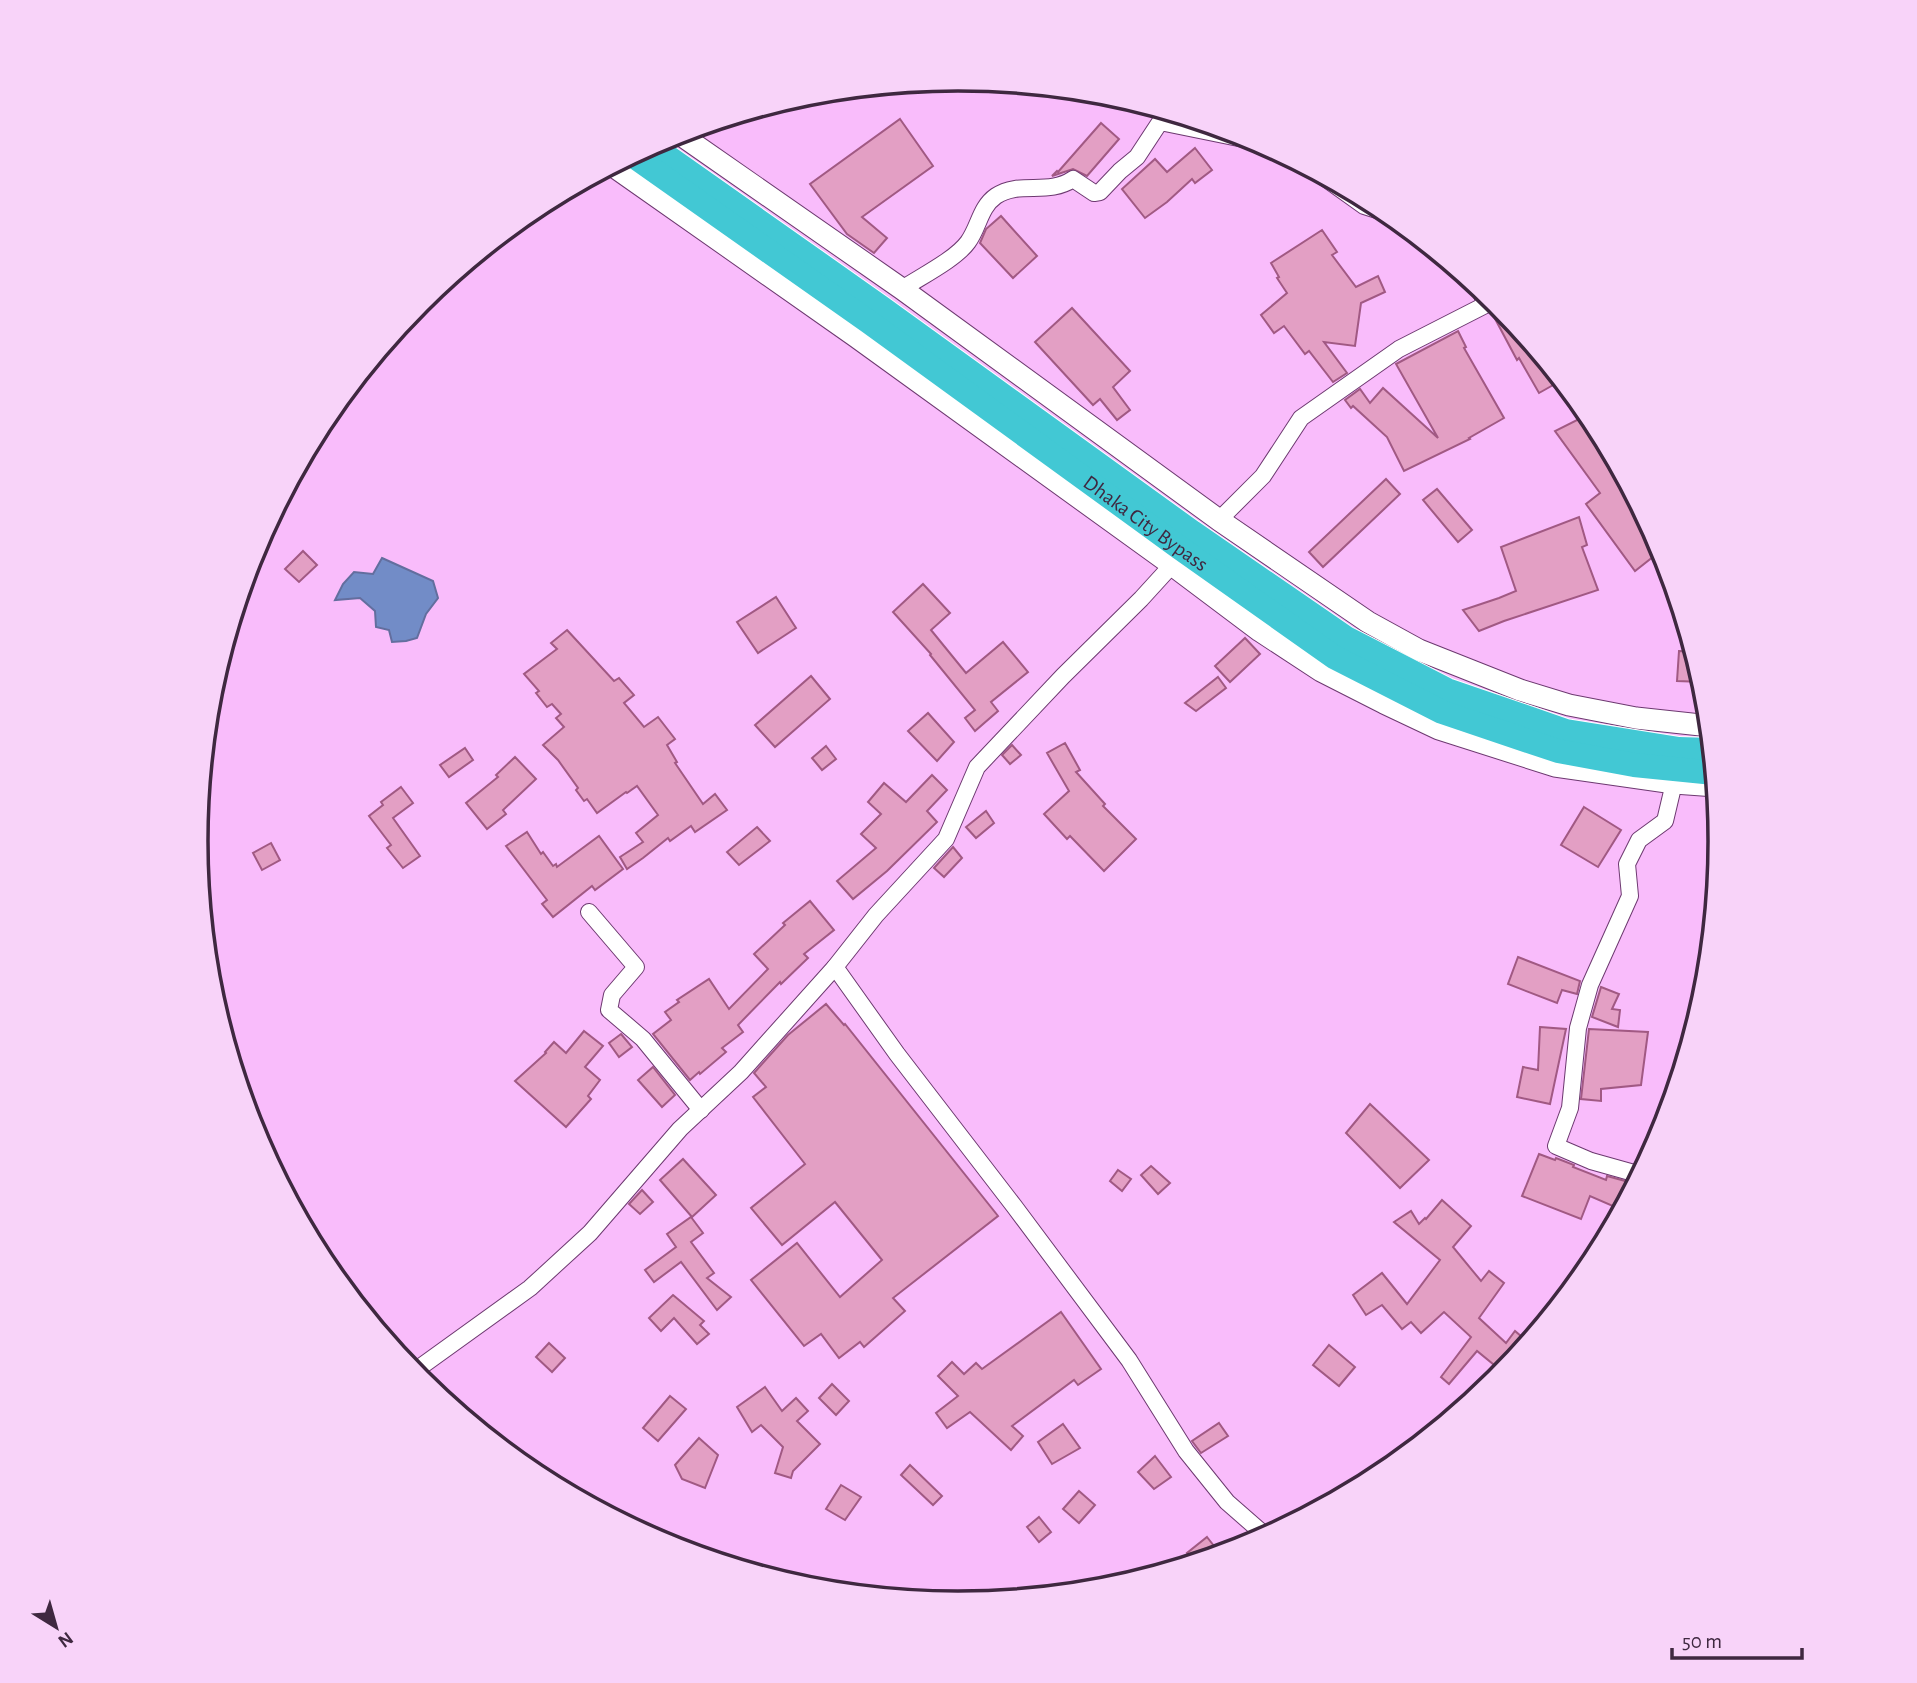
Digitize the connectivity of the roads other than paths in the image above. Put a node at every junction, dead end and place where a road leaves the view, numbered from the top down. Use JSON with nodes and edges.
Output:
{"nodes":[{"id":1,"x":1195,"y":129,"type":"edge"},
{"id":2,"x":690,"y":141,"type":"edge"},
{"id":3,"x":661,"y":152,"type":"edge"},
{"id":4,"x":641,"y":162,"type":"edge"},
{"id":5,"x":621,"y":171,"type":"edge"},
{"id":6,"x":902,"y":289,"type":"junction"},
{"id":7,"x":1483,"y":306,"type":"edge"},
{"id":8,"x":1219,"y":520,"type":"junction"},
{"id":9,"x":1172,"y":565,"type":"junction"},
{"id":10,"x":1700,"y":725,"type":"edge"},
{"id":11,"x":1703,"y":750,"type":"edge"},
{"id":12,"x":1705,"y":772,"type":"edge"},
{"id":13,"x":1674,"y":783,"type":"junction"},
{"id":14,"x":1706,"y":785,"type":"edge"},
{"id":15,"x":589,"y":912,"type":"dead end"},
{"id":16,"x":835,"y":967,"type":"junction"},
{"id":17,"x":701,"y":1110,"type":"junction"},
{"id":18,"x":1632,"y":1173,"type":"edge"},
{"id":19,"x":422,"y":1366,"type":"edge"},
{"id":20,"x":1258,"y":1529,"type":"edge"}],
"edges":[{"from":1,"to":6,"type":"street"},
{"from":2,"to":6,"type":"main road"},
{"from":3,"to":11,"type":"highway","name":"Dhaka City Bypass"},
{"from":4,"to":12,"type":"highway","name":"Dhaka City Bypass"},
{"from":5,"to":9,"type":"main road"},
{"from":6,"to":8,"type":"main road"},
{"from":7,"to":8,"type":"street"},
{"from":8,"to":10,"type":"main road"},
{"from":9,"to":13,"type":"main road"},
{"from":9,"to":16,"type":"street"},
{"from":13,"to":14,"type":"main road"},
{"from":13,"to":18,"type":"street"},
{"from":15,"to":17,"type":"street"},
{"from":16,"to":17,"type":"street"},
{"from":16,"to":20,"type":"street"},
{"from":17,"to":19,"type":"street"}]}
